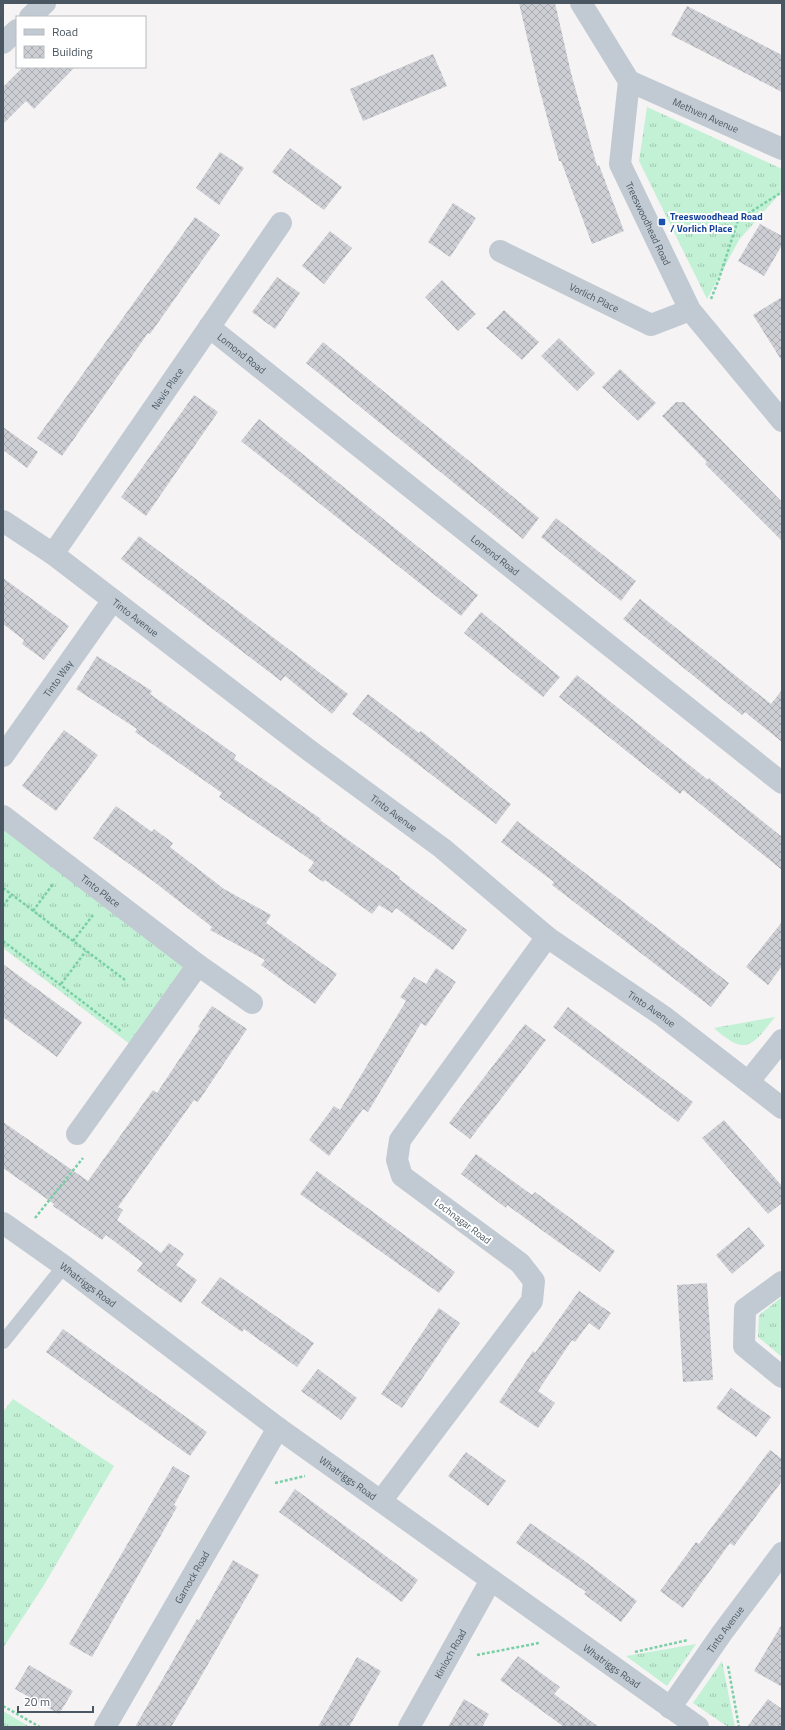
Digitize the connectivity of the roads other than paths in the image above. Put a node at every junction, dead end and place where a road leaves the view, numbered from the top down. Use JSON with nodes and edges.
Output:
{"nodes":[{"id":1,"x":45,"y":3,"type":"edge"},
{"id":2,"x":580,"y":3,"type":"edge"},
{"id":3,"x":31,"y":16,"type":"edge"},
{"id":4,"x":16,"y":31,"type":"edge"},
{"id":5,"x":3,"y":44,"type":"edge"},
{"id":6,"x":629,"y":81,"type":"junction"},
{"id":7,"x":782,"y":149,"type":"edge"},
{"id":8,"x":281,"y":223,"type":"dead end"},
{"id":9,"x":500,"y":251,"type":"dead end"},
{"id":10,"x":695,"y":317,"type":"junction"},
{"id":11,"x":209,"y":326,"type":"junction"},
{"id":12,"x":782,"y":421,"type":"edge"},
{"id":13,"x":3,"y":521,"type":"edge"},
{"id":14,"x":53,"y":554,"type":"junction"},
{"id":15,"x":113,"y":600,"type":"junction"},
{"id":16,"x":3,"y":756,"type":"edge"},
{"id":17,"x":782,"y":783,"type":"edge"},
{"id":18,"x":3,"y":816,"type":"edge"},
{"id":19,"x":547,"y":937,"type":"junction"},
{"id":20,"x":198,"y":965,"type":"junction"},
{"id":21,"x":252,"y":1003,"type":"dead end"},
{"id":22,"x":782,"y":1040,"type":"edge"},
{"id":23,"x":749,"y":1081,"type":"junction"},
{"id":24,"x":782,"y":1108,"type":"edge"},
{"id":25,"x":77,"y":1134,"type":"road end"},
{"id":26,"x":3,"y":1223,"type":"edge"},
{"id":27,"x":64,"y":1266,"type":"junction"},
{"id":28,"x":782,"y":1282,"type":"edge"},
{"id":29,"x":3,"y":1342,"type":"edge"},
{"id":30,"x":782,"y":1377,"type":"edge"},
{"id":31,"x":278,"y":1428,"type":"junction"},
{"id":32,"x":381,"y":1502,"type":"junction"},
{"id":33,"x":782,"y":1553,"type":"edge"},
{"id":34,"x":491,"y":1580,"type":"junction"},
{"id":35,"x":670,"y":1708,"type":"junction"},
{"id":36,"x":105,"y":1727,"type":"edge"},
{"id":37,"x":409,"y":1727,"type":"edge"},
{"id":38,"x":698,"y":1727,"type":"edge"}],
"edges":[{"from":1,"to":3,"type":"street"},
{"from":2,"to":6,"type":"street"},
{"from":4,"to":5,"type":"street"},
{"from":6,"to":7,"type":"street","name":"Methven Avenue"},
{"from":6,"to":10,"type":"street","name":"Treeswoodhead Road"},
{"from":8,"to":11,"type":"street","name":"Nevis Place"},
{"from":9,"to":10,"type":"street","name":"Vorlich Place"},
{"from":10,"to":12,"type":"street","name":"Treeswoodhead Road"},
{"from":11,"to":14,"type":"street","name":"Nevis Place"},
{"from":11,"to":17,"type":"street","name":"Lomond Road"},
{"from":13,"to":14,"type":"street","name":"Tinto Avenue"},
{"from":14,"to":15,"type":"street","name":"Tinto Avenue"},
{"from":15,"to":16,"type":"street","name":"Tinto Way"},
{"from":15,"to":19,"type":"street","name":"Tinto Avenue"},
{"from":18,"to":20,"type":"street","name":"Tinto Place"},
{"from":19,"to":23,"type":"street","name":"Tinto Avenue"},
{"from":19,"to":32,"type":"street","name":"Lochnagar Road"},
{"from":20,"to":21,"type":"street","name":"Tinto Place"},
{"from":20,"to":25,"type":"street"},
{"from":22,"to":23,"type":"street"},
{"from":23,"to":24,"type":"street","name":"Tinto Avenue"},
{"from":26,"to":27,"type":"street","name":"Whatriggs Road"},
{"from":27,"to":29,"type":"lane"},
{"from":27,"to":31,"type":"street","name":"Whatriggs Road"},
{"from":28,"to":30,"type":"street"},
{"from":31,"to":32,"type":"street","name":"Whatriggs Road"},
{"from":31,"to":36,"type":"street","name":"Garnock Road"},
{"from":32,"to":34,"type":"street","name":"Whatriggs Road"},
{"from":33,"to":35,"type":"street","name":"Tinto Avenue"},
{"from":34,"to":35,"type":"street","name":"Whatriggs Road"},
{"from":34,"to":37,"type":"street","name":"Kinloch Road"},
{"from":35,"to":38,"type":"street","name":"Whatriggs Road"}]}
